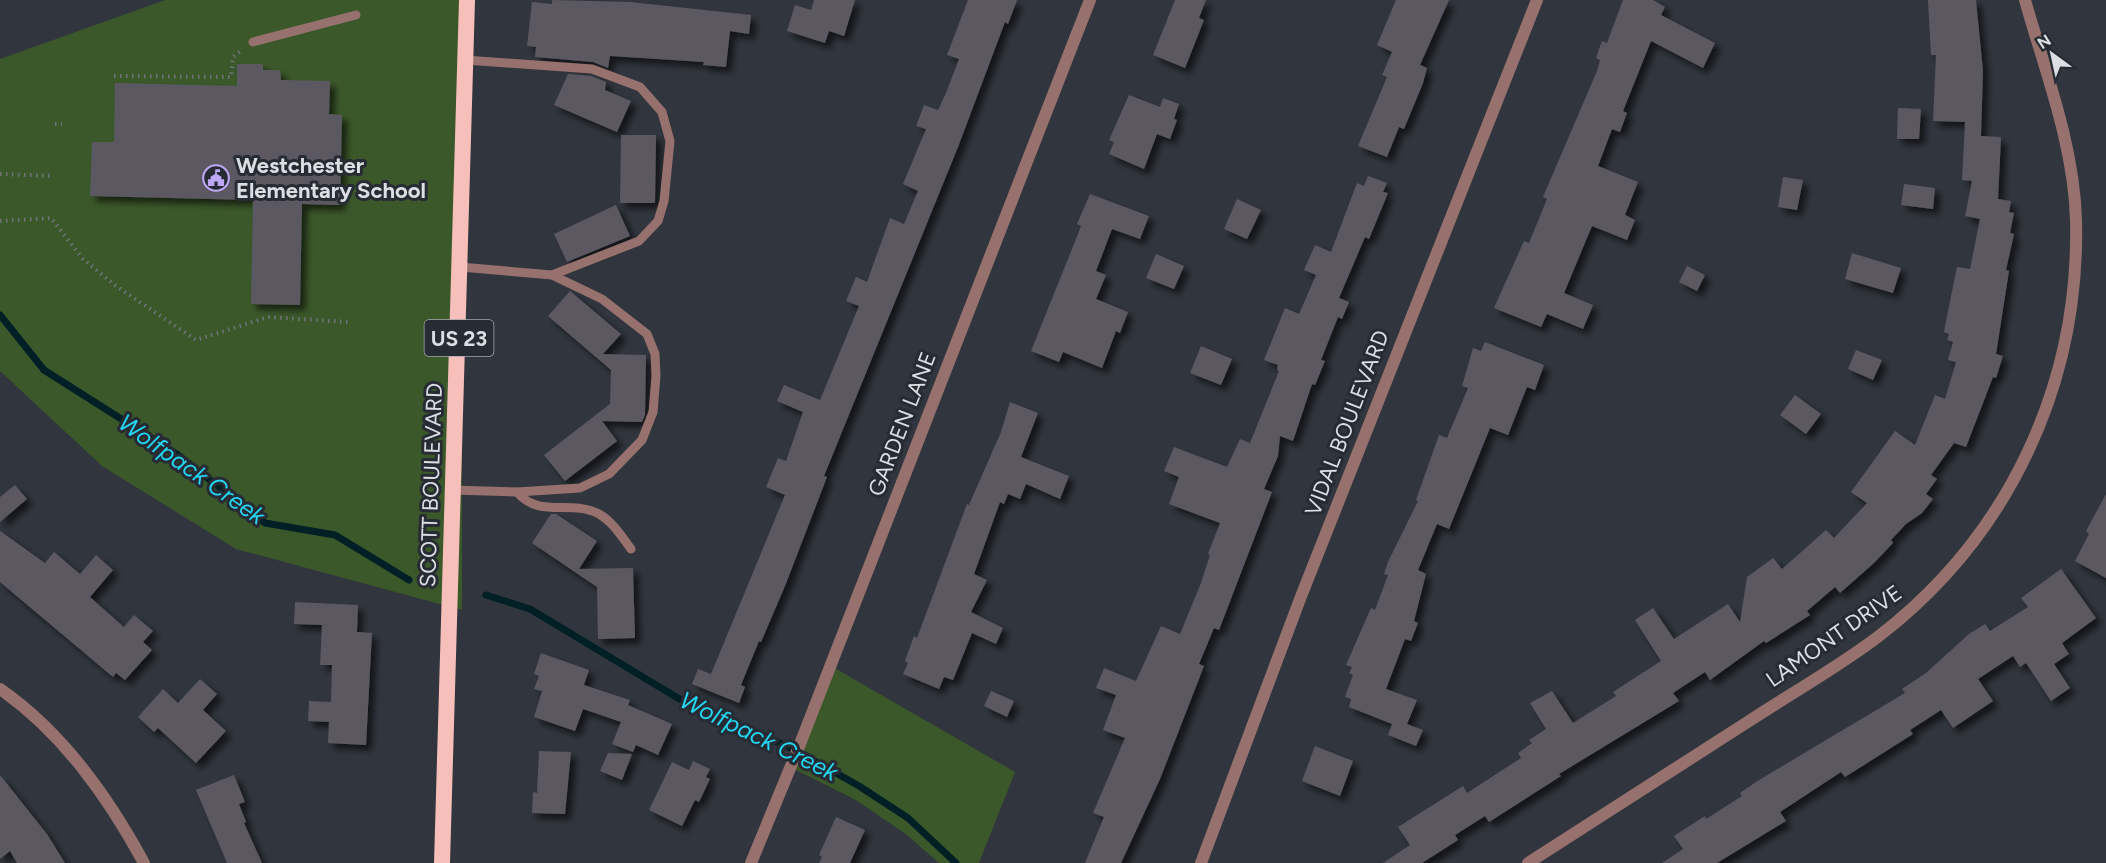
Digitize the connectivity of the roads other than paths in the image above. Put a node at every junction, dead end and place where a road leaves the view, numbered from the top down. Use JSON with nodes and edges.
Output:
{"nodes":[{"id":1,"x":467,"y":0,"type":"edge"},
{"id":2,"x":1090,"y":0,"type":"edge"},
{"id":3,"x":1537,"y":0,"type":"edge"},
{"id":4,"x":2025,"y":0,"type":"edge"},
{"id":5,"x":356,"y":15,"type":"dead end"},
{"id":6,"x":254,"y":42,"type":"road end"},
{"id":7,"x":465,"y":60,"type":"junction"},
{"id":8,"x":460,"y":267,"type":"junction"},
{"id":9,"x":552,"y":275,"type":"junction"},
{"id":10,"x":453,"y":490,"type":"junction"},
{"id":11,"x":517,"y":492,"type":"junction"},
{"id":12,"x":631,"y":549,"type":"dead end"},
{"id":13,"x":0,"y":689,"type":"edge"},
{"id":14,"x":144,"y":863,"type":"edge"},
{"id":15,"x":442,"y":863,"type":"edge"},
{"id":16,"x":751,"y":863,"type":"edge"},
{"id":17,"x":1201,"y":863,"type":"edge"},
{"id":18,"x":1528,"y":863,"type":"edge"}],
"edges":[{"from":1,"to":7,"type":"highway","name":"SCOTT BOULEVARD","number":"US 23"},
{"from":2,"to":16,"type":"street","name":"GARDEN LANE"},
{"from":3,"to":17,"type":"street","name":"VIDAL BOULEVARD"},
{"from":4,"to":18,"type":"street","name":"LAMONT DRIVE"},
{"from":5,"to":6,"type":"lane"},
{"from":7,"to":8,"type":"highway","name":"SCOTT BOULEVARD","number":"US 23"},
{"from":7,"to":9,"type":"lane"},
{"from":8,"to":9,"type":"lane"},
{"from":8,"to":10,"type":"highway","name":"SCOTT BOULEVARD","number":"US 23"},
{"from":9,"to":11,"type":"lane"},
{"from":10,"to":11,"type":"lane"},
{"from":10,"to":15,"type":"highway","name":"SCOTT BOULEVARD","number":"US 23"},
{"from":11,"to":12,"type":"lane"},
{"from":13,"to":14,"type":"street"}]}
